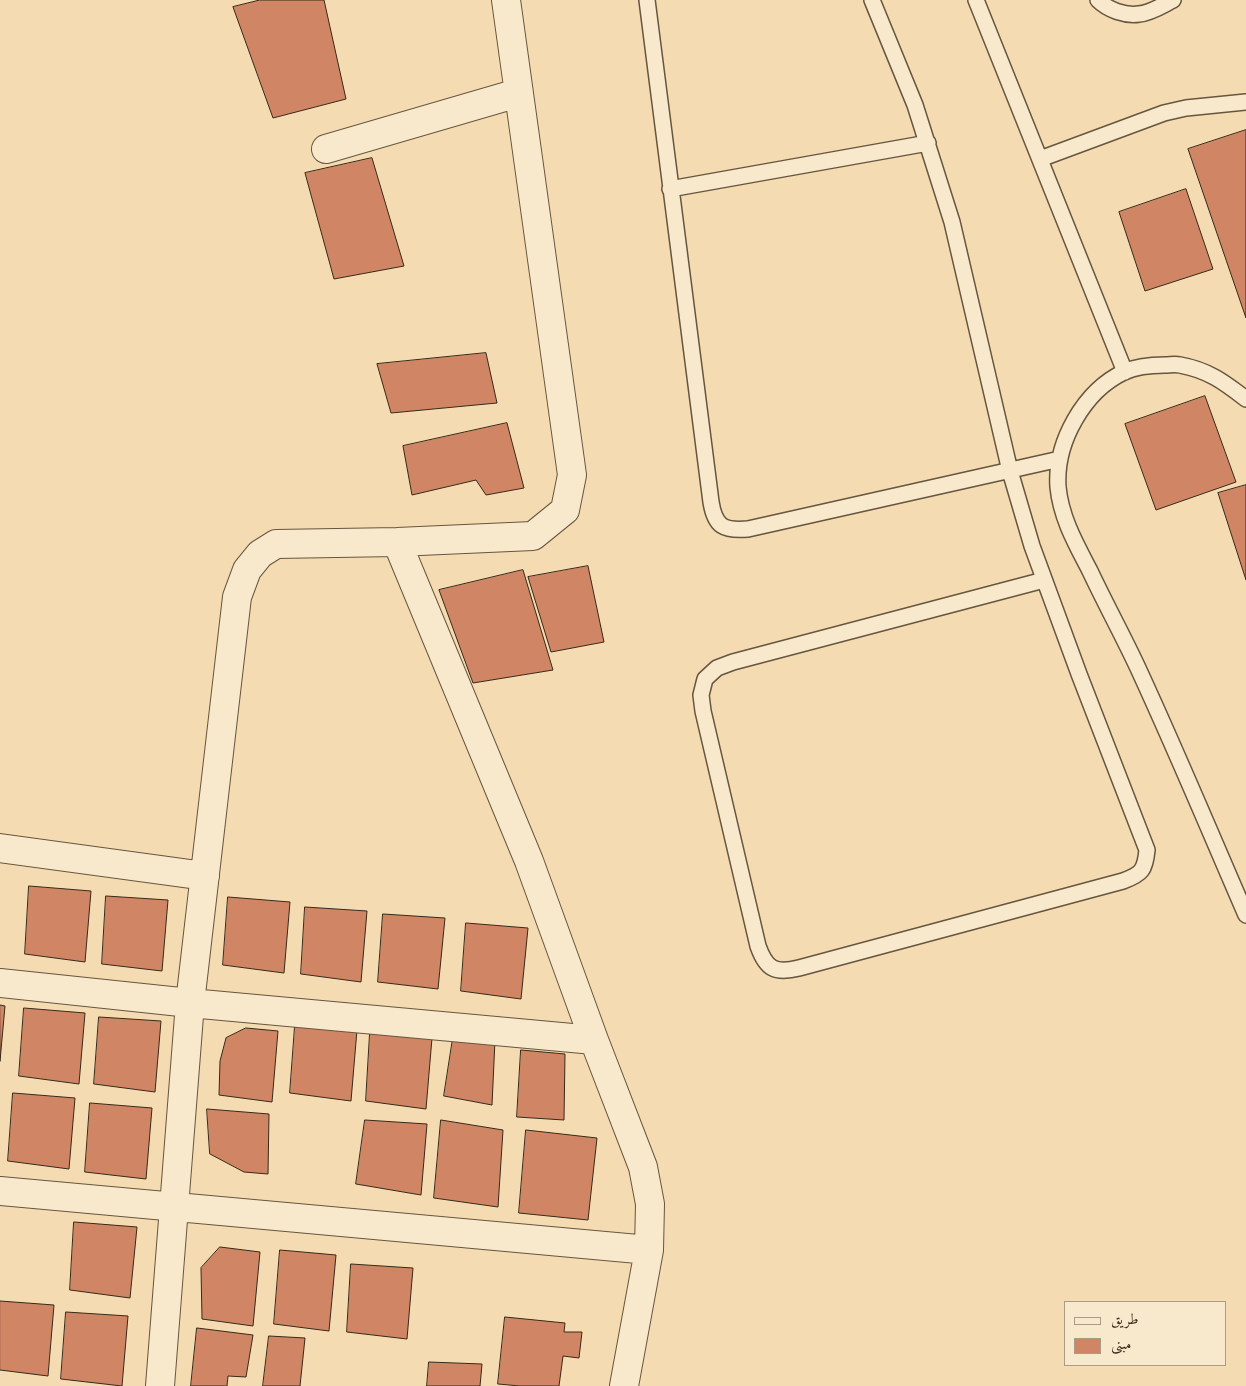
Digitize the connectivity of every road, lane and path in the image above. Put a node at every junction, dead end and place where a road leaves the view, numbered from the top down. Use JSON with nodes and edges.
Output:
{"nodes":[{"id":1,"x":506,"y":0,"type":"edge"},
{"id":2,"x":647,"y":0,"type":"edge"},
{"id":3,"x":872,"y":0,"type":"edge"},
{"id":4,"x":976,"y":0,"type":"edge"},
{"id":5,"x":1098,"y":0,"type":"edge"},
{"id":6,"x":1173,"y":0,"type":"edge"},
{"id":7,"x":518,"y":93,"type":"junction"},
{"id":8,"x":1246,"y":102,"type":"edge"},
{"id":9,"x":928,"y":143,"type":"junction"},
{"id":10,"x":326,"y":149,"type":"dead end"},
{"id":11,"x":1040,"y":159,"type":"junction"},
{"id":12,"x":670,"y":189,"type":"junction"},
{"id":13,"x":1125,"y":372,"type":"junction"},
{"id":14,"x":1246,"y":400,"type":"edge"},
{"id":15,"x":1060,"y":459,"type":"junction"},
{"id":16,"x":1010,"y":471,"type":"junction"},
{"id":17,"x":397,"y":542,"type":"junction"},
{"id":18,"x":1044,"y":580,"type":"junction"},
{"id":19,"x":0,"y":848,"type":"edge"},
{"id":20,"x":204,"y":876,"type":"junction"},
{"id":21,"x":1246,"y":915,"type":"edge"},
{"id":22,"x":0,"y":983,"type":"edge"},
{"id":23,"x":190,"y":1003,"type":"junction"},
{"id":24,"x":594,"y":1040,"type":"junction"},
{"id":25,"x":0,"y":1191,"type":"edge"},
{"id":26,"x":174,"y":1206,"type":"junction"},
{"id":27,"x":649,"y":1250,"type":"junction"},
{"id":28,"x":160,"y":1386,"type":"edge"},
{"id":29,"x":624,"y":1386,"type":"edge"}],
"edges":[{"from":1,"to":7,"type":"street"},
{"from":2,"to":12,"type":"lane"},
{"from":3,"to":9,"type":"lane"},
{"from":4,"to":11,"type":"lane"},
{"from":5,"to":6,"type":"lane"},
{"from":7,"to":10,"type":"street"},
{"from":7,"to":17,"type":"street"},
{"from":8,"to":11,"type":"lane"},
{"from":9,"to":12,"type":"lane"},
{"from":9,"to":16,"type":"lane"},
{"from":11,"to":13,"type":"lane"},
{"from":12,"to":16,"type":"lane"},
{"from":13,"to":14,"type":"lane"},
{"from":13,"to":15,"type":"lane"},
{"from":15,"to":16,"type":"lane"},
{"from":15,"to":21,"type":"lane"},
{"from":16,"to":18,"type":"lane"},
{"from":17,"to":20,"type":"street"},
{"from":17,"to":24,"type":"street"},
{"from":18,"to":18,"type":"lane"},
{"from":19,"to":20,"type":"street"},
{"from":20,"to":23,"type":"street"},
{"from":22,"to":23,"type":"street"},
{"from":23,"to":24,"type":"street"},
{"from":23,"to":26,"type":"street"},
{"from":24,"to":27,"type":"street"},
{"from":25,"to":26,"type":"street"},
{"from":26,"to":27,"type":"street"},
{"from":26,"to":28,"type":"street"},
{"from":27,"to":29,"type":"street"}]}
